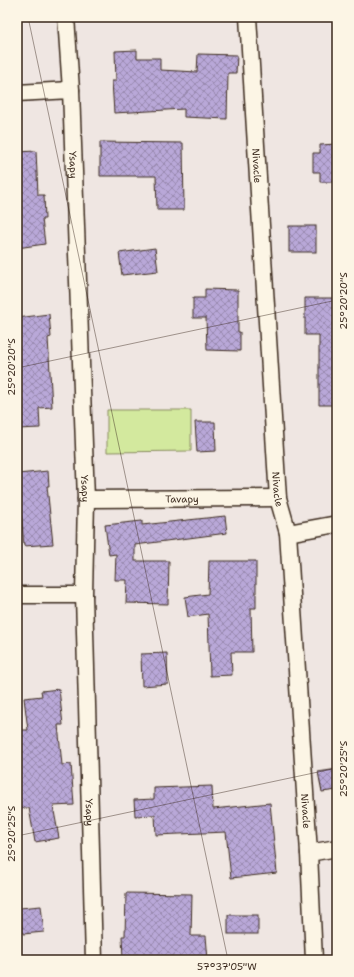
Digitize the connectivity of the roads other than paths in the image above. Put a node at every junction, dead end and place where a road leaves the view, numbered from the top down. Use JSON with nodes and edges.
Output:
{"nodes":[{"id":1,"x":66,"y":17,"type":"edge"},
{"id":2,"x":248,"y":17,"type":"edge"},
{"id":3,"x":71,"y":90,"type":"junction"},
{"id":4,"x":17,"y":93,"type":"edge"},
{"id":5,"x":278,"y":498,"type":"junction"},
{"id":6,"x":86,"y":500,"type":"junction"},
{"id":7,"x":337,"y":524,"type":"edge"},
{"id":8,"x":288,"y":533,"type":"junction"},
{"id":9,"x":17,"y":594,"type":"edge"},
{"id":10,"x":84,"y":595,"type":"junction"},
{"id":11,"x":337,"y":848,"type":"edge"},
{"id":12,"x":309,"y":853,"type":"junction"},
{"id":13,"x":94,"y":960,"type":"edge"},
{"id":14,"x":314,"y":960,"type":"edge"}],
"edges":[{"from":1,"to":3,"type":"street","name":"Ysapy"},
{"from":2,"to":5,"type":"street","name":"Nivacle"},
{"from":3,"to":4,"type":"street"},
{"from":3,"to":6,"type":"street","name":"Ysapy"},
{"from":5,"to":6,"type":"street","name":"Tavapy"},
{"from":5,"to":8,"type":"street","name":"Nivacle"},
{"from":6,"to":10,"type":"street","name":"Ysapy"},
{"from":7,"to":8,"type":"street"},
{"from":8,"to":12,"type":"street","name":"Nivacle"},
{"from":9,"to":10,"type":"street"},
{"from":10,"to":13,"type":"street","name":"Ysapy"},
{"from":11,"to":12,"type":"street"},
{"from":12,"to":14,"type":"street","name":"Nivacle"}]}
